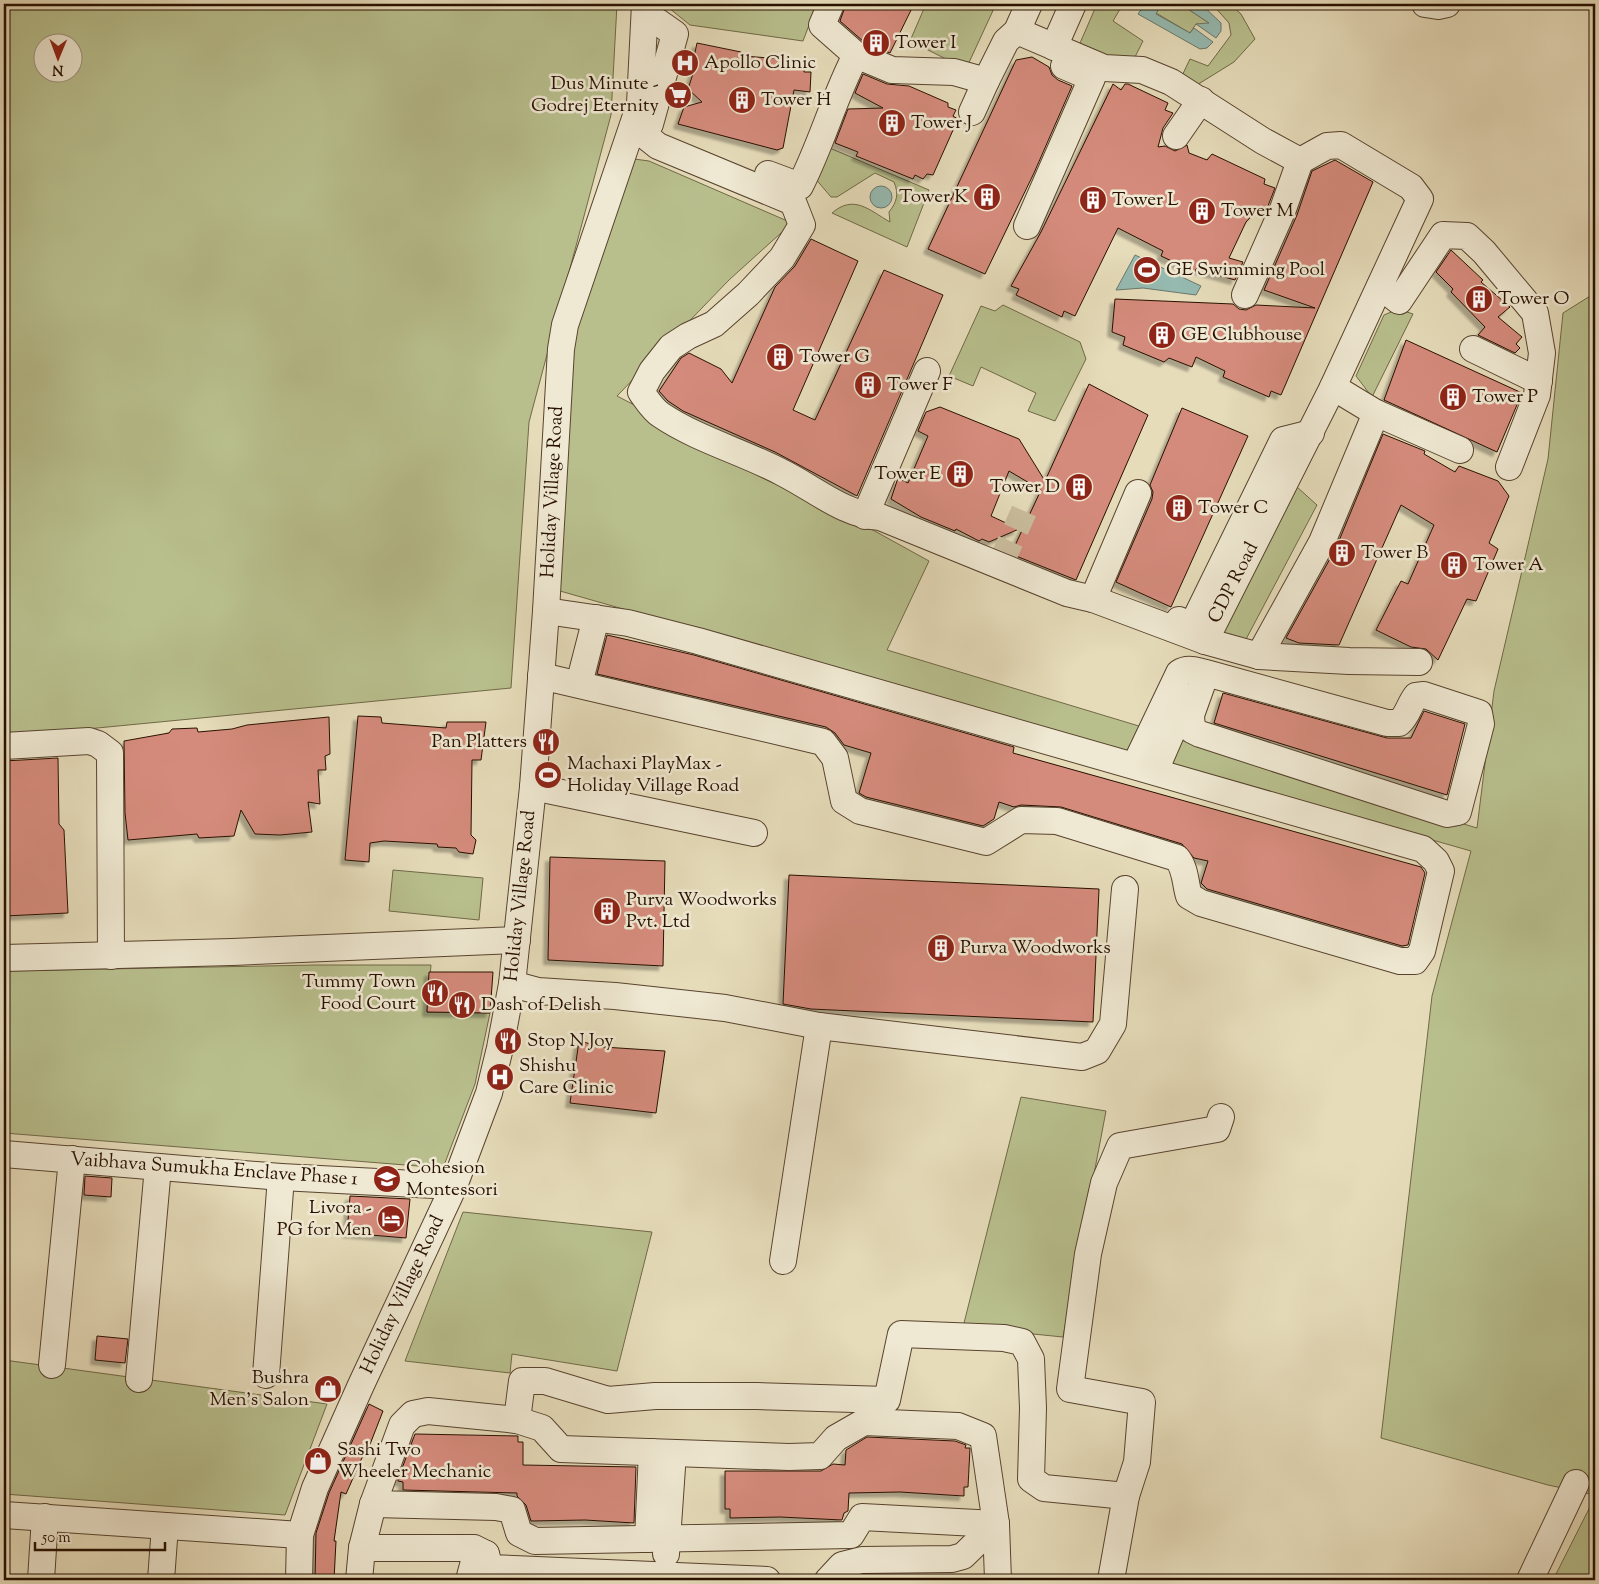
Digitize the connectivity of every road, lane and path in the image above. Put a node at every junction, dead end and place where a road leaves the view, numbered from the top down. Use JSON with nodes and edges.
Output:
{"nodes":[{"id":1,"x":831,"y":4,"type":"edge"},
{"id":2,"x":1030,"y":4,"type":"edge"},
{"id":3,"x":1073,"y":4,"type":"edge"},
{"id":4,"x":1424,"y":4,"type":"edge"},
{"id":5,"x":1446,"y":4,"type":"edge"},
{"id":6,"x":645,"y":8,"type":"edge"},
{"id":7,"x":1012,"y":36,"type":"junction"},
{"id":8,"x":1054,"y":47,"type":"junction"},
{"id":9,"x":856,"y":55,"type":"junction"},
{"id":10,"x":986,"y":81,"type":"junction"},
{"id":11,"x":1201,"y":100,"type":"junction"},
{"id":12,"x":972,"y":112,"type":"dead end"},
{"id":13,"x":640,"y":122,"type":"junction"},
{"id":14,"x":1176,"y":136,"type":"dead end"},
{"id":15,"x":1300,"y":161,"type":"junction"},
{"id":16,"x":1028,"y":226,"type":"dead end"},
{"id":17,"x":1380,"y":286,"type":"junction"},
{"id":18,"x":1245,"y":295,"type":"dead end"},
{"id":19,"x":1473,"y":349,"type":"dead end"},
{"id":20,"x":927,"y":371,"type":"dead end"},
{"id":21,"x":1539,"y":380,"type":"junction"},
{"id":22,"x":1333,"y":387,"type":"junction"},
{"id":23,"x":1376,"y":413,"type":"junction"},
{"id":24,"x":1311,"y":433,"type":"junction"},
{"id":25,"x":1460,"y":450,"type":"dead end"},
{"id":26,"x":1509,"y":467,"type":"dead end"},
{"id":27,"x":1138,"y":493,"type":"dead end"},
{"id":28,"x":865,"y":516,"type":"junction"},
{"id":29,"x":1093,"y":599,"type":"junction"},
{"id":30,"x":546,"y":611,"type":"junction"},
{"id":31,"x":596,"y":618,"type":"junction"},
{"id":32,"x":1205,"y":640,"type":"junction"},
{"id":33,"x":1259,"y":656,"type":"junction"},
{"id":34,"x":1419,"y":662,"type":"dead end"},
{"id":35,"x":1202,"y":672,"type":"junction"},
{"id":36,"x":541,"y":676,"type":"junction"},
{"id":37,"x":578,"y":684,"type":"junction"},
{"id":38,"x":4,"y":746,"type":"edge"},
{"id":39,"x":1145,"y":768,"type":"junction"},
{"id":40,"x":533,"y":787,"type":"junction"},
{"id":41,"x":754,"y":833,"type":"dead end"},
{"id":42,"x":1125,"y":890,"type":"dead end"},
{"id":43,"x":517,"y":940,"type":"junction"},
{"id":44,"x":111,"y":956,"type":"junction"},
{"id":45,"x":4,"y":958,"type":"edge"},
{"id":46,"x":512,"y":984,"type":"junction"},
{"id":47,"x":819,"y":1026,"type":"junction"},
{"id":48,"x":1221,"y":1117,"type":"dead end"},
{"id":49,"x":4,"y":1154,"type":"edge"},
{"id":50,"x":72,"y":1160,"type":"junction"},
{"id":51,"x":158,"y":1167,"type":"junction"},
{"id":52,"x":281,"y":1177,"type":"junction"},
{"id":53,"x":454,"y":1186,"type":"junction"},
{"id":54,"x":783,"y":1261,"type":"dead end"},
{"id":55,"x":52,"y":1365,"type":"dead end"},
{"id":56,"x":266,"y":1375,"type":"dead end"},
{"id":57,"x":139,"y":1379,"type":"dead end"},
{"id":58,"x":517,"y":1420,"type":"junction"},
{"id":59,"x":663,"y":1452,"type":"junction"},
{"id":60,"x":1576,"y":1483,"type":"dead end"},
{"id":61,"x":1126,"y":1496,"type":"junction"},
{"id":62,"x":374,"y":1504,"type":"junction"},
{"id":63,"x":4,"y":1514,"type":"edge"},
{"id":64,"x":45,"y":1517,"type":"junction"},
{"id":65,"x":996,"y":1524,"type":"junction"},
{"id":66,"x":165,"y":1526,"type":"junction"},
{"id":67,"x":300,"y":1535,"type":"junction"},
{"id":68,"x":657,"y":1538,"type":"junction"},
{"id":69,"x":362,"y":1548,"type":"junction"},
{"id":70,"x":486,"y":1554,"type":"junction"},
{"id":71,"x":664,"y":1574,"type":"junction"},
{"id":72,"x":41,"y":1580,"type":"edge"},
{"id":73,"x":161,"y":1580,"type":"edge"},
{"id":74,"x":299,"y":1580,"type":"edge"},
{"id":75,"x":359,"y":1580,"type":"edge"},
{"id":76,"x":469,"y":1580,"type":"edge"},
{"id":77,"x":768,"y":1580,"type":"edge"},
{"id":78,"x":828,"y":1580,"type":"edge"},
{"id":79,"x":998,"y":1580,"type":"edge"},
{"id":80,"x":1111,"y":1580,"type":"edge"},
{"id":81,"x":1530,"y":1580,"type":"edge"}],
"edges":[{"from":1,"to":9,"type":"street"},
{"from":2,"to":7,"type":"street"},
{"from":3,"to":8,"type":"street"},
{"from":4,"to":5,"type":"street"},
{"from":6,"to":13,"type":"street","name":"Holiday Village Road"},
{"from":7,"to":8,"type":"street"},
{"from":7,"to":10,"type":"street"},
{"from":7,"to":16,"type":"street"},
{"from":8,"to":11,"type":"street"},
{"from":9,"to":10,"type":"street"},
{"from":9,"to":13,"type":"street"},
{"from":10,"to":12,"type":"street"},
{"from":11,"to":14,"type":"street"},
{"from":11,"to":15,"type":"street"},
{"from":13,"to":28,"type":"street","name":"CDP Road"},
{"from":13,"to":30,"type":"street","name":"Holiday Village Road"},
{"from":15,"to":17,"type":"street","name":"CDP Road"},
{"from":15,"to":18,"type":"street"},
{"from":17,"to":21,"type":"street"},
{"from":17,"to":22,"type":"street","name":"CDP Road"},
{"from":19,"to":21,"type":"street"},
{"from":20,"to":28,"type":"street"},
{"from":21,"to":26,"type":"street"},
{"from":22,"to":23,"type":"street"},
{"from":22,"to":24,"type":"street","name":"CDP Road"},
{"from":23,"to":25,"type":"street"},
{"from":23,"to":33,"type":"street"},
{"from":24,"to":29,"type":"street"},
{"from":24,"to":32,"type":"street","name":"CDP Road"},
{"from":27,"to":29,"type":"street"},
{"from":28,"to":29,"type":"street","name":"CDP Road"},
{"from":29,"to":32,"type":"street","name":"CDP Road"},
{"from":30,"to":31,"type":"street"},
{"from":30,"to":36,"type":"street","name":"Holiday Village Road"},
{"from":31,"to":37,"type":"street"},
{"from":31,"to":39,"type":"street"},
{"from":32,"to":33,"type":"street"},
{"from":33,"to":34,"type":"street"},
{"from":35,"to":35,"type":"street"},
{"from":35,"to":39,"type":"street"},
{"from":36,"to":37,"type":"street"},
{"from":36,"to":40,"type":"street","name":"Holiday Village Road"},
{"from":37,"to":39,"type":"street"},
{"from":38,"to":44,"type":"street"},
{"from":40,"to":41,"type":"street"},
{"from":40,"to":43,"type":"street","name":"Holiday Village Road"},
{"from":42,"to":47,"type":"street"},
{"from":43,"to":44,"type":"street"},
{"from":43,"to":46,"type":"street","name":"Holiday Village Road"},
{"from":44,"to":45,"type":"street"},
{"from":46,"to":47,"type":"street"},
{"from":46,"to":53,"type":"street","name":"Holiday Village Road"},
{"from":47,"to":54,"type":"street"},
{"from":48,"to":61,"type":"street"},
{"from":49,"to":50,"type":"street","name":"Vaibhava Sumukha Enclave Phase 1"},
{"from":50,"to":51,"type":"street","name":"Vaibhava Sumukha Enclave Phase 1"},
{"from":50,"to":55,"type":"street"},
{"from":51,"to":52,"type":"street","name":"Vaibhava Sumukha Enclave Phase 1"},
{"from":51,"to":57,"type":"street"},
{"from":52,"to":53,"type":"street","name":"Vaibhava Sumukha Enclave Phase 1"},
{"from":52,"to":56,"type":"street"},
{"from":53,"to":67,"type":"street","name":"Holiday Village Road"},
{"from":58,"to":59,"type":"street"},
{"from":58,"to":61,"type":"street"},
{"from":58,"to":62,"type":"street"},
{"from":59,"to":65,"type":"street"},
{"from":59,"to":68,"type":"street"},
{"from":60,"to":81,"type":"street"},
{"from":61,"to":80,"type":"street"},
{"from":62,"to":68,"type":"street"},
{"from":62,"to":69,"type":"street"},
{"from":63,"to":64,"type":"street"},
{"from":64,"to":66,"type":"street"},
{"from":64,"to":72,"type":"street"},
{"from":65,"to":68,"type":"street"},
{"from":65,"to":78,"type":"street"},
{"from":65,"to":79,"type":"street"},
{"from":66,"to":67,"type":"street"},
{"from":66,"to":73,"type":"street"},
{"from":67,"to":74,"type":"street","name":"Holiday Village Road"},
{"from":68,"to":71,"type":"street"},
{"from":69,"to":70,"type":"street"},
{"from":69,"to":75,"type":"street"},
{"from":70,"to":71,"type":"street"},
{"from":70,"to":76,"type":"street"},
{"from":71,"to":77,"type":"street"}]}
